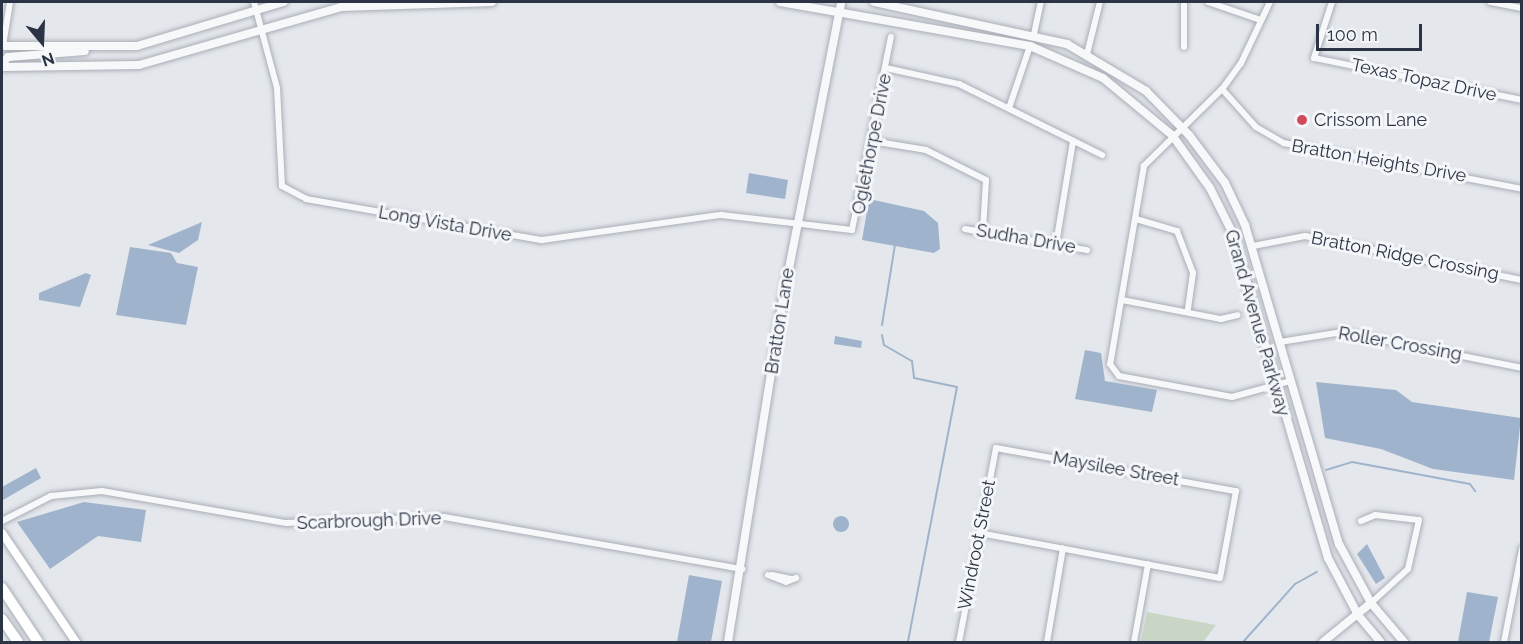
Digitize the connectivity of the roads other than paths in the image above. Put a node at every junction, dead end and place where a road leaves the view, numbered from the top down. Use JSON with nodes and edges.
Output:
{"nodes":[{"id":1,"x":10,"y":2,"type":"edge"},
{"id":2,"x":284,"y":2,"type":"edge"},
{"id":3,"x":492,"y":2,"type":"edge"},
{"id":4,"x":780,"y":2,"type":"edge"},
{"id":5,"x":841,"y":2,"type":"edge"},
{"id":6,"x":874,"y":2,"type":"edge"},
{"id":7,"x":1041,"y":2,"type":"edge"},
{"id":8,"x":1100,"y":2,"type":"edge"},
{"id":9,"x":1184,"y":2,"type":"edge"},
{"id":10,"x":1208,"y":2,"type":"edge"},
{"id":11,"x":1270,"y":2,"type":"edge"},
{"id":12,"x":1332,"y":2,"type":"edge"},
{"id":13,"x":1490,"y":2,"type":"edge"},
{"id":14,"x":255,"y":5,"type":"edge"},
{"id":15,"x":1521,"y":8,"type":"edge"},
{"id":16,"x":839,"y":11,"type":"junction"},
{"id":17,"x":1261,"y":20,"type":"junction"},
{"id":18,"x":261,"y":29,"type":"junction"},
{"id":19,"x":1034,"y":34,"type":"junction"},
{"id":20,"x":891,"y":37,"type":"dead end"},
{"id":21,"x":2,"y":46,"type":"edge"},
{"id":22,"x":1030,"y":46,"type":"junction"},
{"id":23,"x":1184,"y":47,"type":"dead end"},
{"id":24,"x":95,"y":48,"type":"junction"},
{"id":25,"x":1087,"y":54,"type":"junction"},
{"id":26,"x":2,"y":65,"type":"edge"},
{"id":27,"x":886,"y":69,"type":"junction"},
{"id":28,"x":1222,"y":88,"type":"junction"},
{"id":29,"x":1521,"y":100,"type":"edge"},
{"id":30,"x":1009,"y":108,"type":"junction"},
{"id":31,"x":1182,"y":127,"type":"junction"},
{"id":32,"x":1172,"y":135,"type":"junction"},
{"id":33,"x":872,"y":141,"type":"junction"},
{"id":34,"x":1074,"y":141,"type":"junction"},
{"id":35,"x":1102,"y":155,"type":"dead end"},
{"id":36,"x":1521,"y":189,"type":"edge"},
{"id":37,"x":1136,"y":219,"type":"junction"},
{"id":38,"x":797,"y":223,"type":"junction"},
{"id":39,"x":965,"y":229,"type":"dead end"},
{"id":40,"x":983,"y":231,"type":"junction"},
{"id":41,"x":1056,"y":244,"type":"junction"},
{"id":42,"x":1253,"y":246,"type":"junction"},
{"id":43,"x":1087,"y":250,"type":"dead end"},
{"id":44,"x":1521,"y":279,"type":"edge"},
{"id":45,"x":1122,"y":300,"type":"junction"},
{"id":46,"x":1188,"y":310,"type":"junction"},
{"id":47,"x":1238,"y":315,"type":"dead end"},
{"id":48,"x":1280,"y":342,"type":"junction"},
{"id":49,"x":1521,"y":368,"type":"edge"},
{"id":50,"x":1290,"y":381,"type":"junction"},
{"id":51,"x":1275,"y":386,"type":"junction"},
{"id":52,"x":996,"y":448,"type":"joint"},
{"id":53,"x":2,"y":521,"type":"edge"},
{"id":54,"x":1361,"y":521,"type":"dead end"},
{"id":55,"x":2,"y":533,"type":"edge"},
{"id":56,"x":980,"y":533,"type":"junction"},
{"id":57,"x":1063,"y":548,"type":"junction"},
{"id":58,"x":1521,"y":549,"type":"edge"},
{"id":59,"x":1148,"y":564,"type":"junction"},
{"id":60,"x":742,"y":569,"type":"junction"},
{"id":61,"x":770,"y":575,"type":"dead end"},
{"id":62,"x":793,"y":578,"type":"dead end"},
{"id":63,"x":2,"y":588,"type":"edge"},
{"id":64,"x":1371,"y":603,"type":"junction"},
{"id":65,"x":1358,"y":615,"type":"junction"},
{"id":66,"x":2,"y":619,"type":"edge"},
{"id":67,"x":18,"y":642,"type":"edge"},
{"id":68,"x":38,"y":642,"type":"edge"},
{"id":69,"x":76,"y":642,"type":"edge"},
{"id":70,"x":728,"y":642,"type":"edge"},
{"id":71,"x":959,"y":642,"type":"edge"},
{"id":72,"x":1047,"y":642,"type":"edge"},
{"id":73,"x":1134,"y":642,"type":"edge"},
{"id":74,"x":1323,"y":642,"type":"edge"},
{"id":75,"x":1381,"y":642,"type":"edge"},
{"id":76,"x":1404,"y":642,"type":"edge"},
{"id":77,"x":1504,"y":642,"type":"edge"}],
"edges":[{"from":1,"to":21,"type":"street"},
{"from":2,"to":14,"type":"street"},
{"from":3,"to":18,"type":"street"},
{"from":4,"to":16,"type":"street","name":"Grand Avenue Parkway"},
{"from":5,"to":16,"type":"street","name":"Bratton Lane"},
{"from":6,"to":19,"type":"street","name":"Grand Avenue Parkway"},
{"from":7,"to":19,"type":"street"},
{"from":8,"to":25,"type":"street"},
{"from":9,"to":23,"type":"street"},
{"from":10,"to":17,"type":"street"},
{"from":11,"to":17,"type":"street"},
{"from":12,"to":29,"type":"street","name":"Texas Topaz Drive"},
{"from":13,"to":15,"type":"street"},
{"from":14,"to":18,"type":"street","name":"Long Vista Drive"},
{"from":14,"to":24,"type":"street"},
{"from":16,"to":22,"type":"street","name":"Grand Avenue Parkway"},
{"from":16,"to":38,"type":"street","name":"Bratton Lane"},
{"from":17,"to":28,"type":"street"},
{"from":18,"to":26,"type":"street"},
{"from":18,"to":38,"type":"street","name":"Long Vista Drive"},
{"from":19,"to":22,"type":"street"},
{"from":19,"to":25,"type":"street","name":"Grand Avenue Parkway"},
{"from":20,"to":27,"type":"street","name":"Oglethorpe Drive"},
{"from":21,"to":24,"type":"street"},
{"from":22,"to":30,"type":"street"},
{"from":22,"to":32,"type":"street","name":"Grand Avenue Parkway"},
{"from":24,"to":26,"type":"street"},
{"from":25,"to":31,"type":"street","name":"Grand Avenue Parkway"},
{"from":27,"to":30,"type":"street"},
{"from":27,"to":33,"type":"street","name":"Oglethorpe Drive"},
{"from":28,"to":31,"type":"street"},
{"from":28,"to":36,"type":"street","name":"Bratton Heights Drive"},
{"from":30,"to":34,"type":"street"},
{"from":31,"to":32,"type":"street"},
{"from":31,"to":42,"type":"street","name":"Grand Avenue Parkway"},
{"from":32,"to":37,"type":"street"},
{"from":32,"to":51,"type":"street","name":"Grand Avenue Parkway"},
{"from":33,"to":38,"type":"street","name":"Oglethorpe Drive"},
{"from":33,"to":40,"type":"street"},
{"from":34,"to":35,"type":"street"},
{"from":34,"to":41,"type":"street"},
{"from":37,"to":45,"type":"street"},
{"from":37,"to":46,"type":"street"},
{"from":38,"to":60,"type":"street","name":"Bratton Lane"},
{"from":39,"to":40,"type":"street","name":"Sudha Drive"},
{"from":40,"to":41,"type":"street","name":"Sudha Drive"},
{"from":41,"to":43,"type":"street","name":"Sudha Drive"},
{"from":42,"to":44,"type":"street","name":"Bratton Ridge Crossing"},
{"from":42,"to":48,"type":"street","name":"Grand Avenue Parkway"},
{"from":45,"to":46,"type":"street"},
{"from":45,"to":51,"type":"street"},
{"from":46,"to":47,"type":"street"},
{"from":48,"to":49,"type":"street","name":"Roller Crossing"},
{"from":48,"to":50,"type":"street","name":"Grand Avenue Parkway"},
{"from":50,"to":51,"type":"street"},
{"from":50,"to":64,"type":"street","name":"Grand Avenue Parkway"},
{"from":51,"to":65,"type":"street","name":"Grand Avenue Parkway"},
{"from":52,"to":56,"type":"street","name":"Windroot Street"},
{"from":52,"to":59,"type":"street","name":"Maysilee Street"},
{"from":53,"to":60,"type":"street","name":"Scarbrough Drive"},
{"from":54,"to":64,"type":"street"},
{"from":55,"to":69,"type":"main road"},
{"from":56,"to":57,"type":"street"},
{"from":56,"to":71,"type":"street","name":"Windroot Street"},
{"from":57,"to":59,"type":"street"},
{"from":57,"to":72,"type":"street"},
{"from":58,"to":77,"type":"street"},
{"from":59,"to":73,"type":"street"},
{"from":60,"to":70,"type":"street","name":"Bratton Lane"},
{"from":61,"to":62,"type":"street"},
{"from":63,"to":68,"type":"highway"},
{"from":64,"to":65,"type":"street"},
{"from":64,"to":76,"type":"street","name":"Grand Avenue Parkway"},
{"from":65,"to":74,"type":"street"},
{"from":65,"to":75,"type":"street","name":"Grand Avenue Parkway"},
{"from":66,"to":67,"type":"highway"}]}
